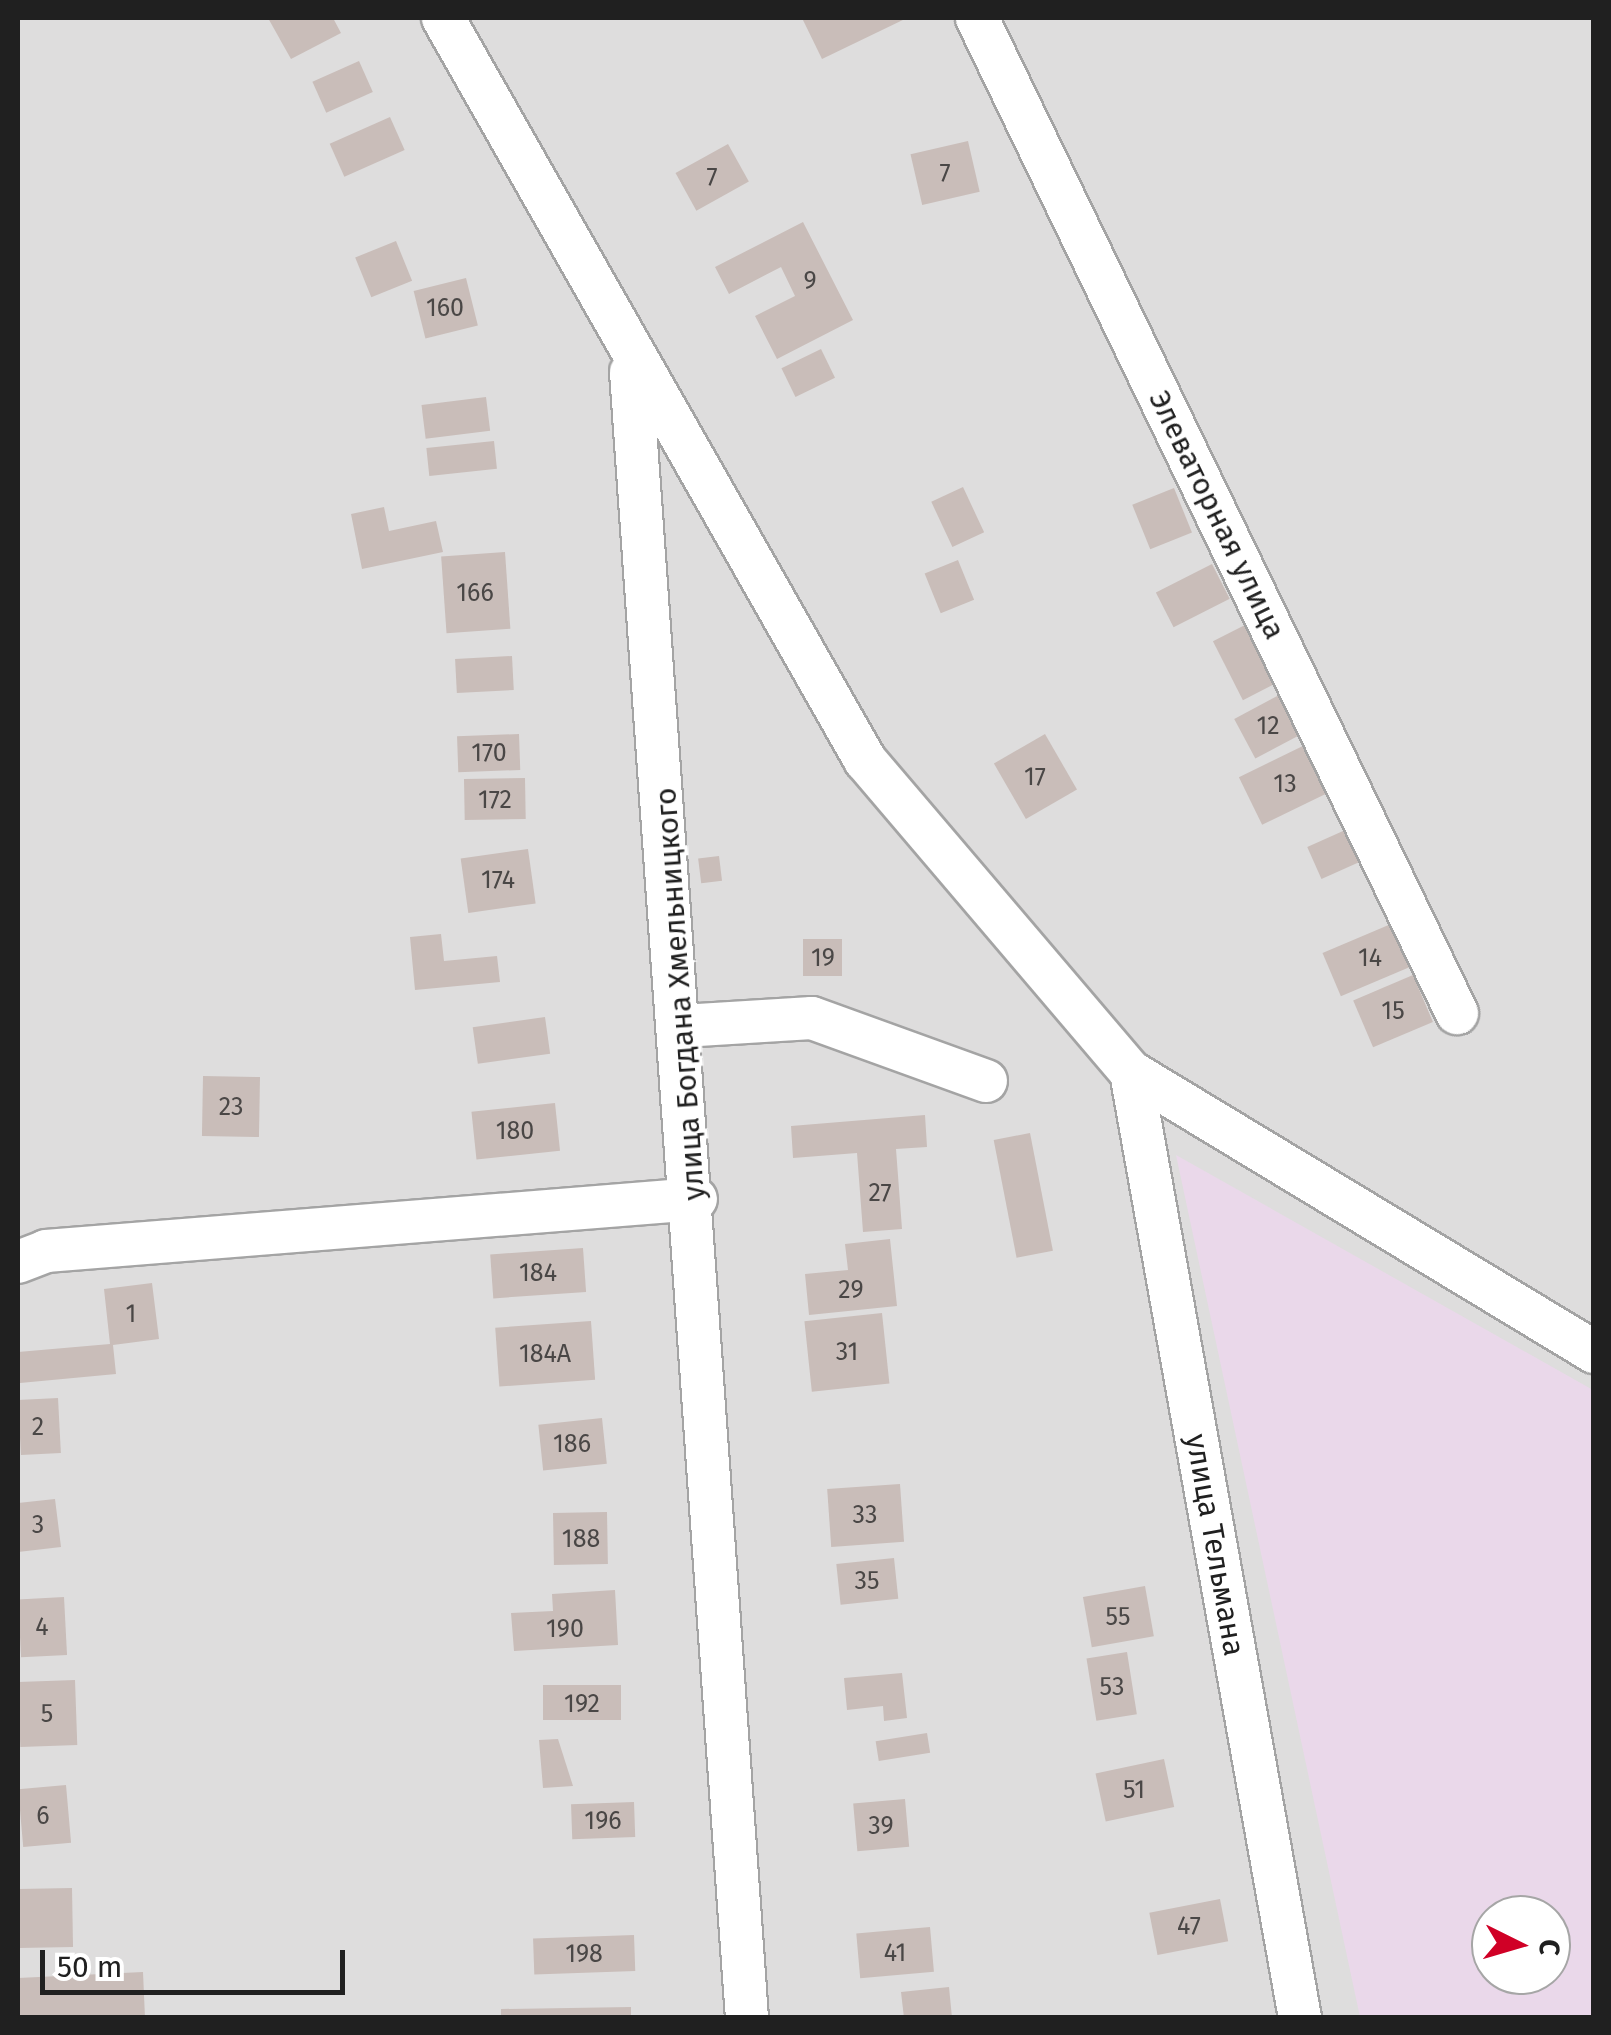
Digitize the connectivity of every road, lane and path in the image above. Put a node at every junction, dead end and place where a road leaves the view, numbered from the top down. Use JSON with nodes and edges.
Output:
{"nodes":[{"id":1,"x":443,"y":18,"type":"edge"},
{"id":2,"x":977,"y":18,"type":"edge"},
{"id":3,"x":630,"y":358,"type":"junction"},
{"id":4,"x":1457,"y":1013,"type":"dead end"},
{"id":5,"x":682,"y":1026,"type":"junction"},
{"id":6,"x":1130,"y":1072,"type":"junction"},
{"id":7,"x":986,"y":1081,"type":"dead end"},
{"id":8,"x":696,"y":1199,"type":"junction"},
{"id":9,"x":18,"y":1262,"type":"edge"},
{"id":10,"x":1594,"y":1352,"type":"edge"},
{"id":11,"x":747,"y":2018,"type":"edge"},
{"id":12,"x":1300,"y":2018,"type":"edge"}],
"edges":[{"from":1,"to":3,"type":"street","name":"улица Богдана Хмельницкого"},
{"from":2,"to":4,"type":"street","name":"Элеваторная улица"},
{"from":3,"to":5,"type":"street","name":"улица Богдана Хмельницкого"},
{"from":3,"to":6,"type":"street"},
{"from":5,"to":7,"type":"street"},
{"from":5,"to":8,"type":"street","name":"улица Богдана Хмельницкого"},
{"from":6,"to":10,"type":"street"},
{"from":6,"to":12,"type":"street","name":"улица Тельмана"},
{"from":8,"to":9,"type":"street"},
{"from":8,"to":11,"type":"street","name":"улица Богдана Хмельницкого"}]}
